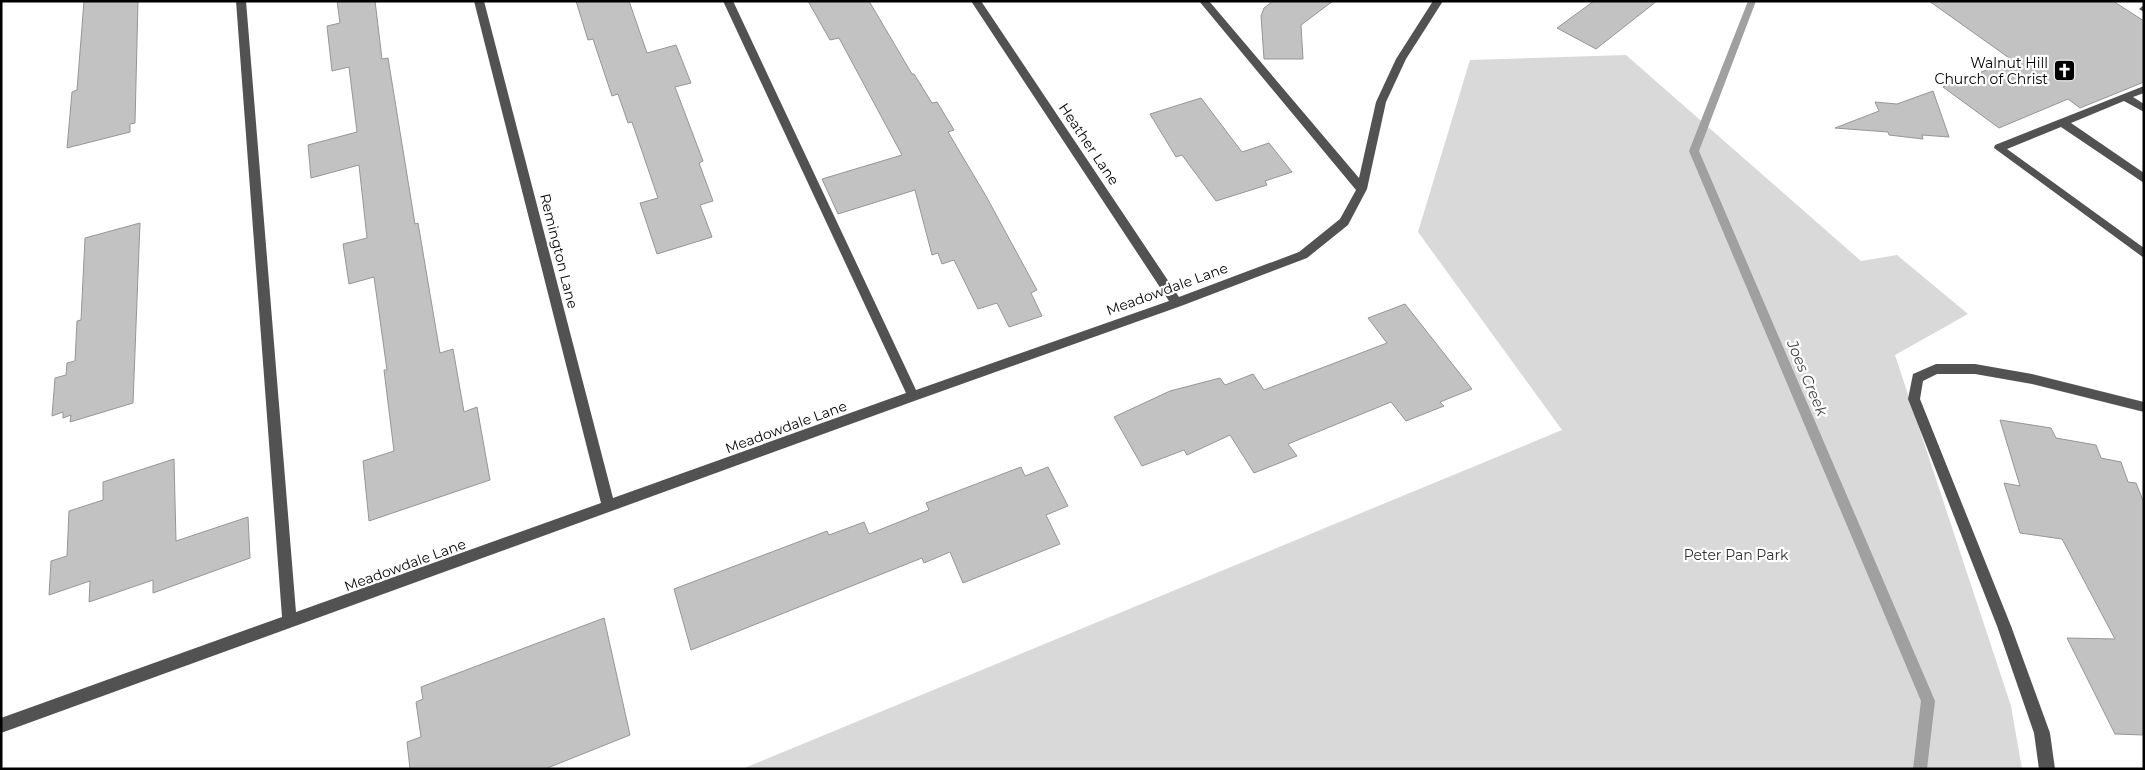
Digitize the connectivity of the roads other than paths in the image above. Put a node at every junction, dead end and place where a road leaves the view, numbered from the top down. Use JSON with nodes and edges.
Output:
{"nodes":[{"id":1,"x":241,"y":1,"type":"edge"},
{"id":2,"x":479,"y":1,"type":"edge"},
{"id":3,"x":728,"y":1,"type":"edge"},
{"id":4,"x":976,"y":1,"type":"edge"},
{"id":5,"x":1204,"y":1,"type":"edge"},
{"id":6,"x":1438,"y":1,"type":"edge"},
{"id":7,"x":2144,"y":89,"type":"edge"},
{"id":8,"x":2126,"y":97,"type":"junction"},
{"id":9,"x":2144,"y":109,"type":"edge"},
{"id":10,"x":2062,"y":122,"type":"junction"},
{"id":11,"x":2144,"y":179,"type":"edge"},
{"id":12,"x":1362,"y":189,"type":"junction"},
{"id":13,"x":2144,"y":254,"type":"edge"},
{"id":14,"x":1177,"y":303,"type":"junction"},
{"id":15,"x":913,"y":396,"type":"junction"},
{"id":16,"x":2144,"y":407,"type":"edge"},
{"id":17,"x":609,"y":507,"type":"junction"},
{"id":18,"x":290,"y":622,"type":"junction"},
{"id":19,"x":1,"y":726,"type":"edge"},
{"id":20,"x":2047,"y":769,"type":"edge"}],
"edges":[{"from":1,"to":18,"type":"street"},
{"from":2,"to":17,"type":"street","name":"Remington Lane"},
{"from":3,"to":15,"type":"street"},
{"from":4,"to":14,"type":"street","name":"Heather Lane"},
{"from":5,"to":12,"type":"street"},
{"from":6,"to":12,"type":"street","name":"Meadowdale Lane"},
{"from":7,"to":8,"type":"street"},
{"from":8,"to":9,"type":"street"},
{"from":8,"to":10,"type":"street"},
{"from":10,"to":11,"type":"street"},
{"from":10,"to":13,"type":"street"},
{"from":12,"to":14,"type":"street","name":"Meadowdale Lane"},
{"from":14,"to":15,"type":"street","name":"Meadowdale Lane"},
{"from":15,"to":17,"type":"street","name":"Meadowdale Lane"},
{"from":16,"to":20,"type":"street"},
{"from":17,"to":18,"type":"street","name":"Meadowdale Lane"},
{"from":18,"to":19,"type":"street","name":"Meadowdale Lane"}]}
